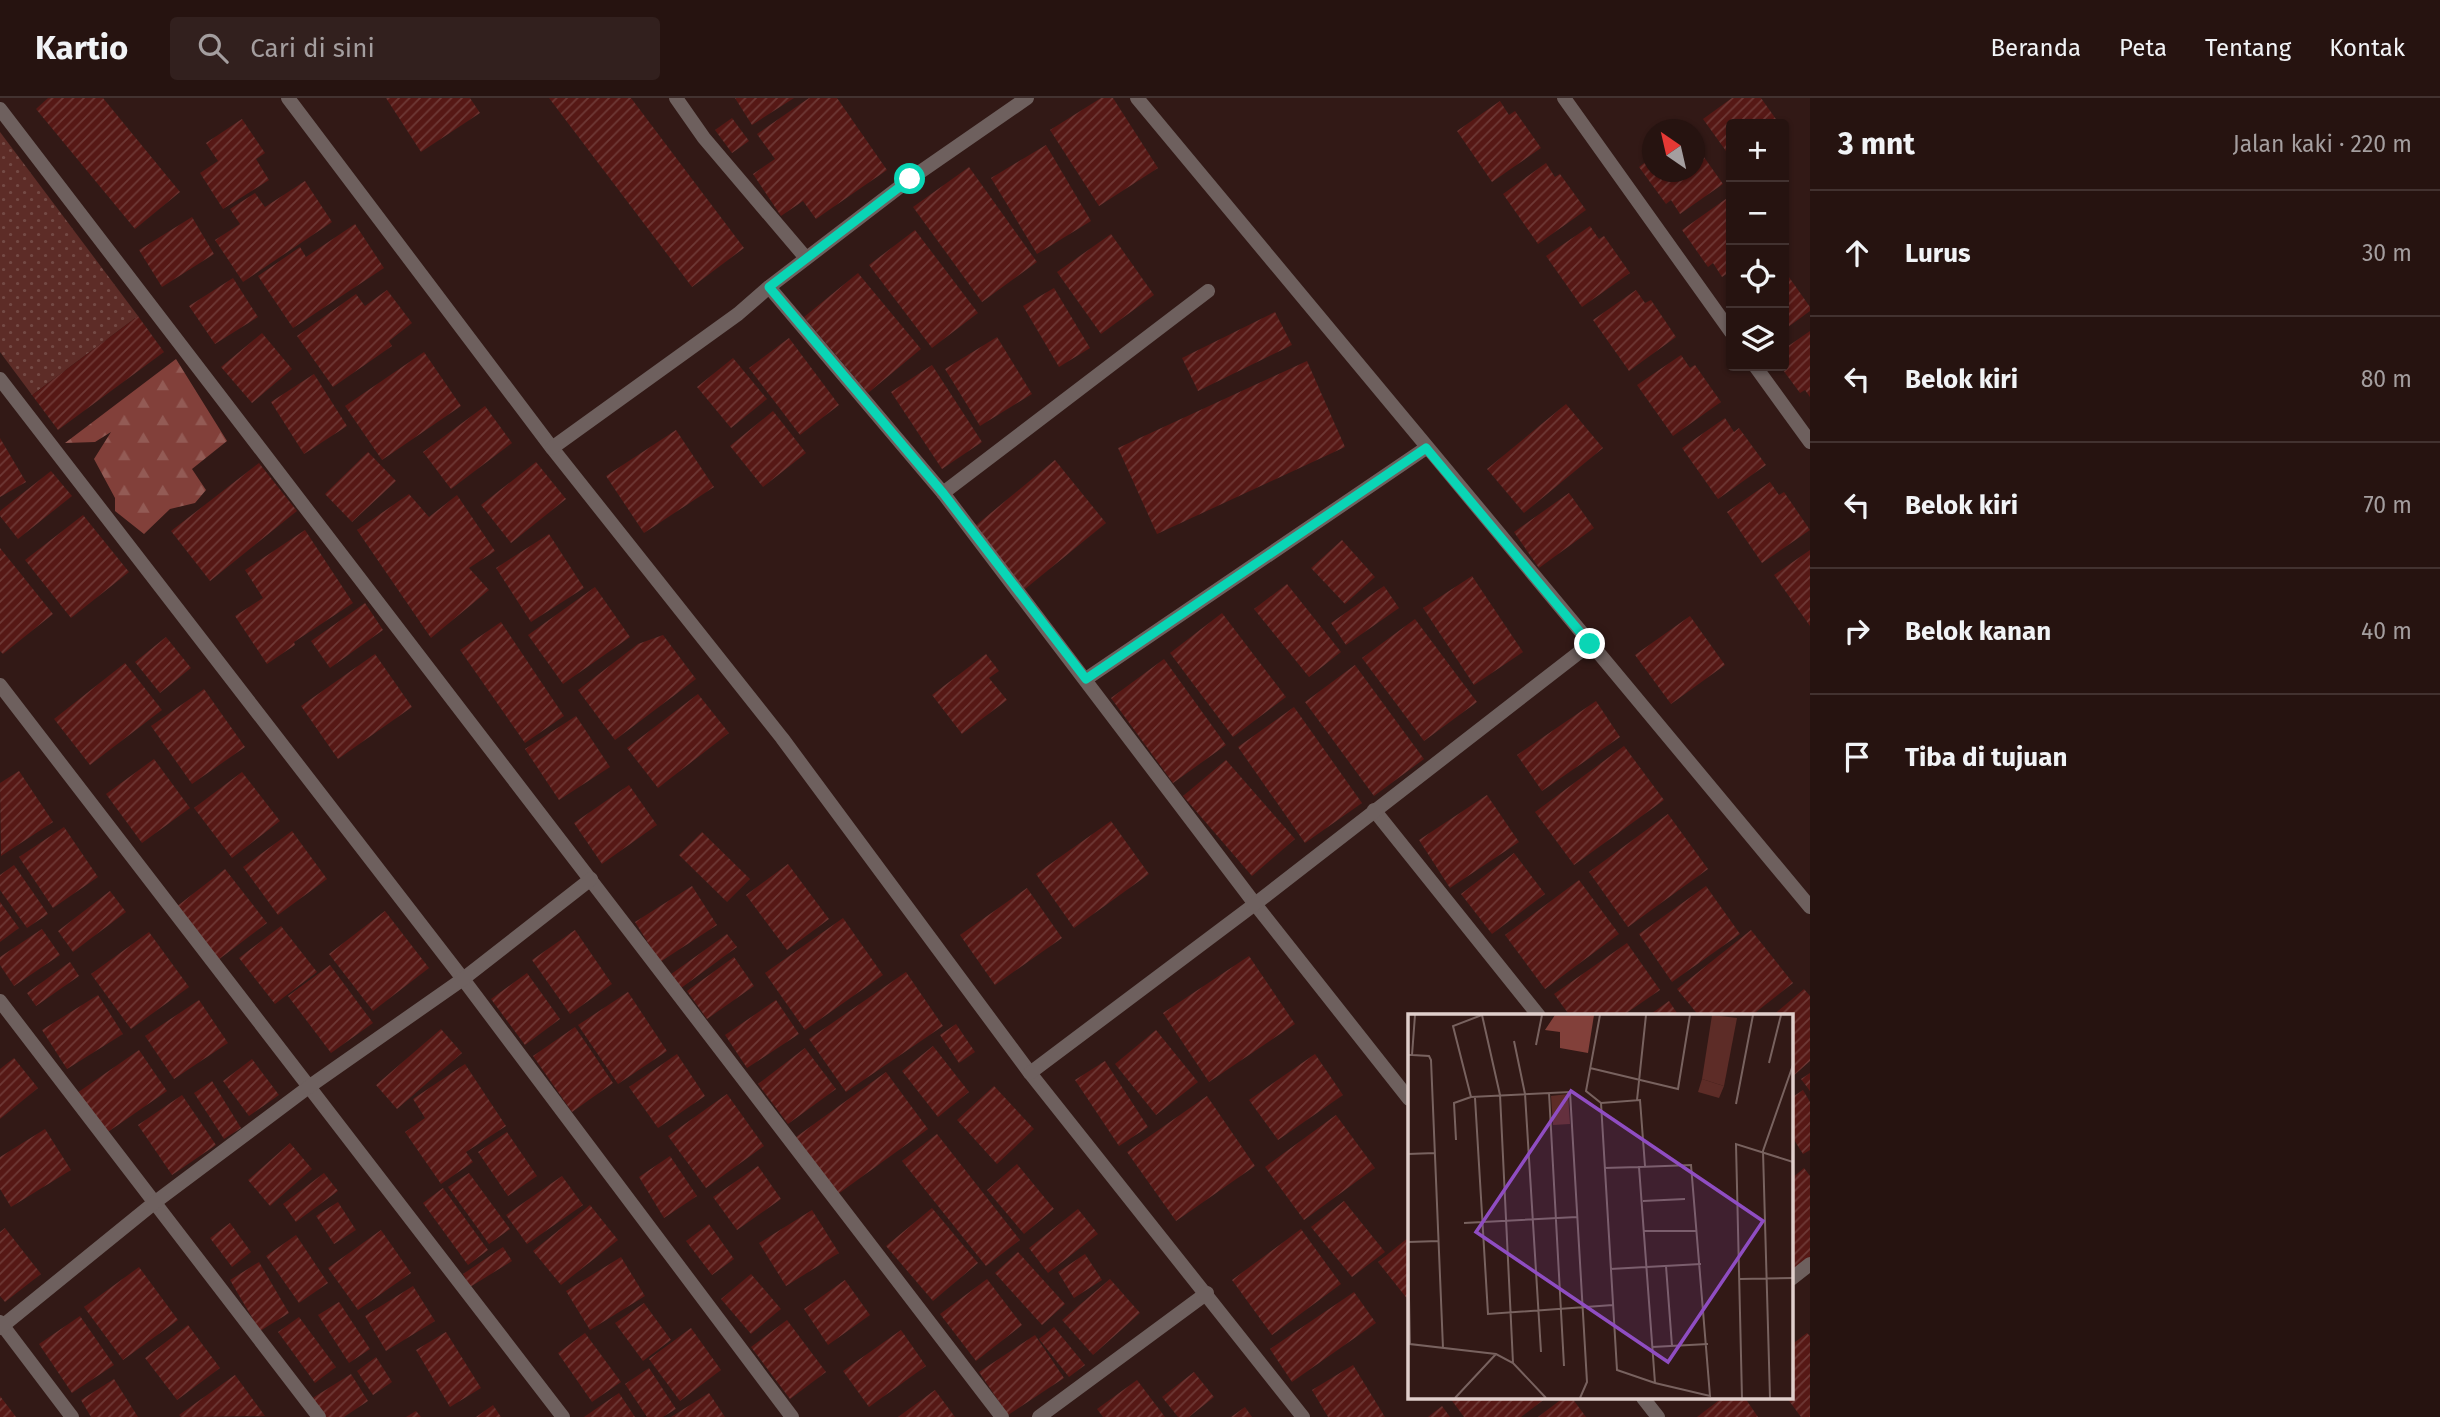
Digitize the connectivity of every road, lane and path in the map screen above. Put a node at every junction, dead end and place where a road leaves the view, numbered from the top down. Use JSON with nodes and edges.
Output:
{"nodes":[{"id":1,"x":288,"y":98,"type":"edge"},
{"id":2,"x":676,"y":98,"type":"edge"},
{"id":3,"x":1027,"y":98,"type":"edge"},
{"id":4,"x":1136,"y":98,"type":"edge"},
{"id":5,"x":1564,"y":98,"type":"edge"},
{"id":6,"x":0,"y":109,"type":"edge"},
{"id":7,"x":806,"y":258,"type":"junction"},
{"id":8,"x":769,"y":287,"type":"junction"},
{"id":9,"x":1208,"y":291,"type":"dead end"},
{"id":10,"x":1726,"y":325,"type":"edge"},
{"id":11,"x":1759,"y":371,"type":"edge"},
{"id":12,"x":0,"y":379,"type":"edge"},
{"id":13,"x":1810,"y":442,"type":"edge"},
{"id":14,"x":552,"y":447,"type":"junction"},
{"id":15,"x":1426,"y":448,"type":"junction"},
{"id":16,"x":943,"y":493,"type":"junction"},
{"id":17,"x":1590,"y":644,"type":"junction"},
{"id":18,"x":1086,"y":679,"type":"junction"},
{"id":19,"x":0,"y":685,"type":"edge"},
{"id":20,"x":1374,"y":810,"type":"junction"},
{"id":21,"x":591,"y":879,"type":"junction"},
{"id":22,"x":1255,"y":904,"type":"junction"},
{"id":23,"x":1810,"y":907,"type":"edge"},
{"id":24,"x":463,"y":979,"type":"junction"},
{"id":25,"x":0,"y":1001,"type":"edge"},
{"id":26,"x":1537,"y":1014,"type":"edge"},
{"id":27,"x":1030,"y":1073,"type":"junction"},
{"id":28,"x":310,"y":1086,"type":"junction"},
{"id":29,"x":1408,"y":1098,"type":"edge"},
{"id":30,"x":154,"y":1203,"type":"junction"},
{"id":31,"x":1810,"y":1264,"type":"edge"},
{"id":32,"x":1792,"y":1278,"type":"edge"},
{"id":33,"x":1207,"y":1293,"type":"junction"},
{"id":34,"x":1,"y":1325,"type":"edge"},
{"id":35,"x":1645,"y":1400,"type":"edge"},
{"id":36,"x":72,"y":1417,"type":"edge"},
{"id":37,"x":319,"y":1417,"type":"edge"},
{"id":38,"x":563,"y":1417,"type":"edge"},
{"id":39,"x":792,"y":1417,"type":"edge"},
{"id":40,"x":1002,"y":1417,"type":"edge"},
{"id":41,"x":1039,"y":1417,"type":"edge"},
{"id":42,"x":1303,"y":1417,"type":"edge"},
{"id":43,"x":1658,"y":1417,"type":"edge"}],
"edges":[{"from":1,"to":14,"type":"street"},
{"from":2,"to":7,"type":"street"},
{"from":3,"to":7,"type":"street"},
{"from":4,"to":15,"type":"street"},
{"from":5,"to":10,"type":"street"},
{"from":6,"to":21,"type":"street"},
{"from":7,"to":8,"type":"street"},
{"from":8,"to":14,"type":"street"},
{"from":8,"to":16,"type":"street"},
{"from":9,"to":16,"type":"street"},
{"from":11,"to":13,"type":"street"},
{"from":12,"to":24,"type":"street"},
{"from":14,"to":27,"type":"street"},
{"from":15,"to":17,"type":"street"},
{"from":15,"to":18,"type":"street"},
{"from":16,"to":18,"type":"street"},
{"from":17,"to":20,"type":"street"},
{"from":17,"to":23,"type":"street"},
{"from":18,"to":22,"type":"street"},
{"from":19,"to":28,"type":"street"},
{"from":20,"to":22,"type":"street"},
{"from":20,"to":26,"type":"street"},
{"from":21,"to":24,"type":"street"},
{"from":21,"to":40,"type":"street"},
{"from":22,"to":27,"type":"street"},
{"from":22,"to":29,"type":"street"},
{"from":24,"to":28,"type":"street"},
{"from":24,"to":39,"type":"street"},
{"from":25,"to":30,"type":"street"},
{"from":27,"to":33,"type":"street"},
{"from":28,"to":30,"type":"street"},
{"from":28,"to":38,"type":"street"},
{"from":30,"to":34,"type":"street"},
{"from":30,"to":37,"type":"street"},
{"from":31,"to":32,"type":"street"},
{"from":33,"to":41,"type":"street"},
{"from":33,"to":42,"type":"street"},
{"from":34,"to":36,"type":"street"},
{"from":35,"to":43,"type":"street"}]}
